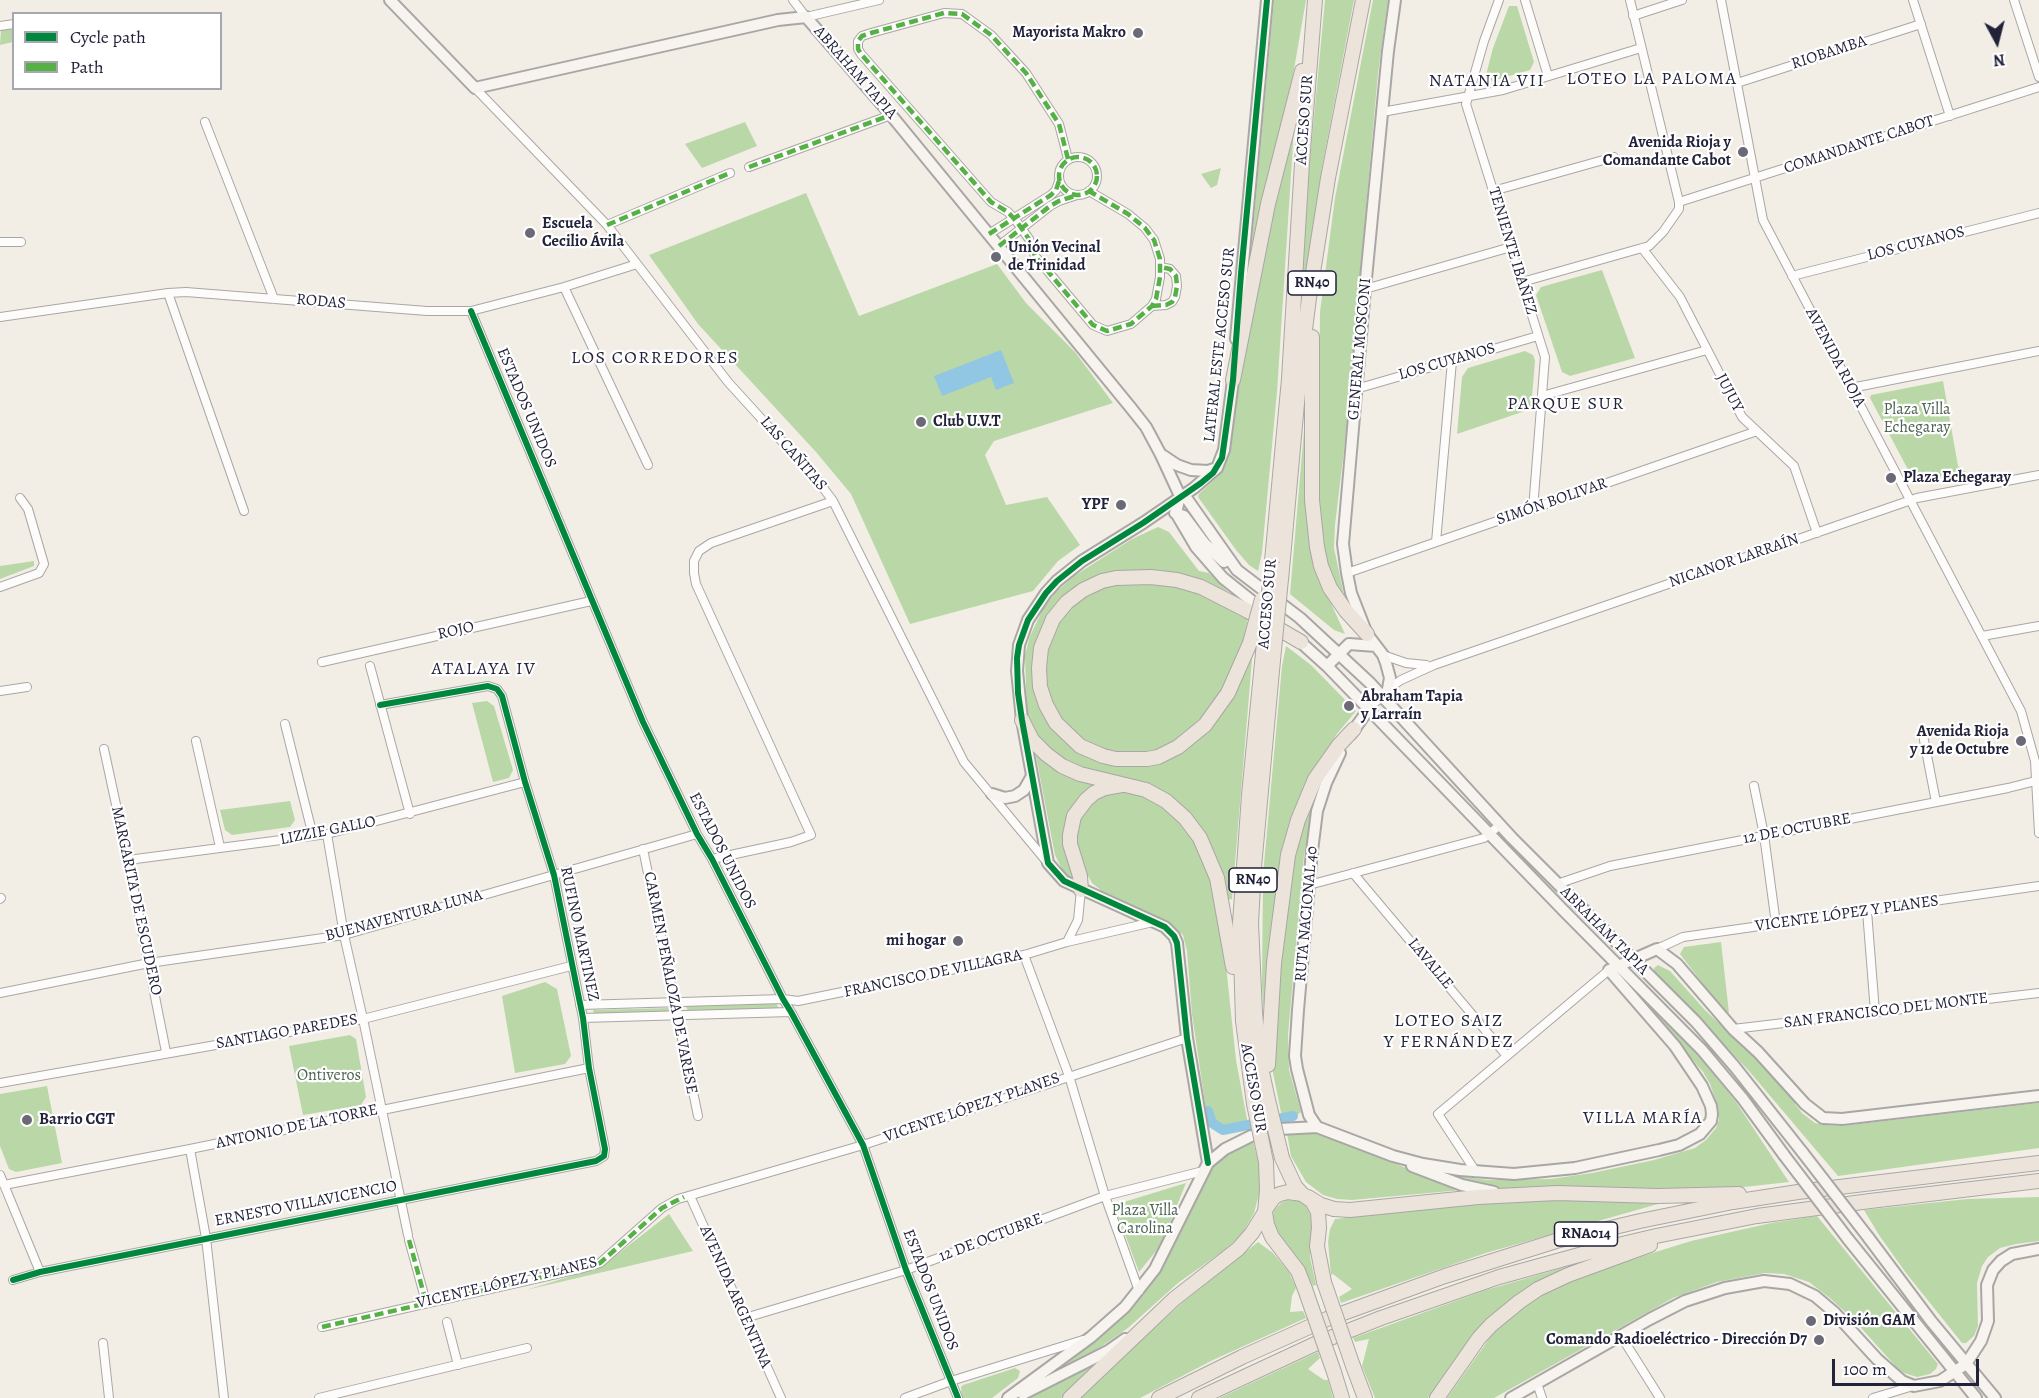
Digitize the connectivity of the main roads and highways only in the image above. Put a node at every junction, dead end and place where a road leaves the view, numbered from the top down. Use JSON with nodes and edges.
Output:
{"nodes":[{"id":1,"x":1315,"y":0,"type":"edge"},
{"id":2,"x":1363,"y":0,"type":"edge"},
{"id":3,"x":1313,"y":20,"type":"junction"},
{"id":4,"x":1313,"y":274,"type":"junction"},
{"id":5,"x":1233,"y":381,"type":"road end"},
{"id":6,"x":1275,"y":567,"type":"junction"},
{"id":7,"x":1367,"y":634,"type":"road end"},
{"id":8,"x":1301,"y":642,"type":"road end"},
{"id":9,"x":1268,"y":656,"type":"junction"},
{"id":10,"x":1022,"y":720,"type":"road end"},
{"id":11,"x":1354,"y":729,"type":"road end"},
{"id":12,"x":1127,"y":784,"type":"junction"},
{"id":13,"x":1081,"y":890,"type":"road end"},
{"id":14,"x":1244,"y":1040,"type":"junction"},
{"id":15,"x":1268,"y":1100,"type":"junction"},
{"id":16,"x":2039,"y":1157,"type":"edge"},
{"id":17,"x":2039,"y":1162,"type":"edge"},
{"id":18,"x":1993,"y":1168,"type":"junction"},
{"id":19,"x":2039,"y":1181,"type":"edge"},
{"id":20,"x":2039,"y":1190,"type":"edge"},
{"id":21,"x":1798,"y":1192,"type":"junction"},
{"id":22,"x":1305,"y":1195,"type":"junction"},
{"id":23,"x":1904,"y":1197,"type":"junction"},
{"id":24,"x":1266,"y":1210,"type":"junction"},
{"id":25,"x":1757,"y":1216,"type":"junction"},
{"id":26,"x":1070,"y":1398,"type":"edge"},
{"id":27,"x":1160,"y":1398,"type":"edge"},
{"id":28,"x":1199,"y":1398,"type":"edge"},
{"id":29,"x":1342,"y":1398,"type":"edge"},
{"id":30,"x":1365,"y":1398,"type":"edge"},
{"id":31,"x":1437,"y":1398,"type":"edge"}],
"edges":[{"from":1,"to":3,"type":"highway","name":"ACCESO SUR","number":"RN40"},
{"from":2,"to":4,"type":"highway","name":"ACCESO SUR","number":"RN40"},
{"from":3,"to":5,"type":"highway"},
{"from":3,"to":6,"type":"highway","name":"ACCESO SUR","number":"RN40"},
{"from":4,"to":6,"type":"highway","name":"ACCESO SUR","number":"RN40"},
{"from":4,"to":7,"type":"highway"},
{"from":6,"to":8,"type":"highway","bridge":true},
{"from":6,"to":9,"type":"highway","name":"ACCESO SUR","number":"RN40","bridge":true},
{"from":9,"to":14,"type":"highway","name":"ACCESO SUR","number":"RN40"},
{"from":9,"to":15,"type":"highway","name":"ACCESO SUR","number":"RN40"},
{"from":10,"to":12,"type":"highway"},
{"from":11,"to":15,"type":"highway"},
{"from":12,"to":13,"type":"highway"},
{"from":12,"to":14,"type":"highway"},
{"from":14,"to":24,"type":"highway","name":"ACCESO SUR","number":"RN40","bridge":true},
{"from":15,"to":22,"type":"highway","name":"ACCESO SUR","number":"RN40","bridge":true},
{"from":16,"to":18,"type":"highway"},
{"from":17,"to":18,"type":"highway","number":"RNA014"},
{"from":18,"to":21,"type":"highway","number":"RNA014"},
{"from":19,"to":23,"type":"highway","number":"RNA014"},
{"from":20,"to":23,"type":"highway"},
{"from":21,"to":22,"type":"highway"},
{"from":21,"to":27,"type":"highway","number":"RNA014"},
{"from":22,"to":24,"type":"highway"},
{"from":22,"to":30,"type":"highway","name":"ACCESO SUR","number":"RN40","bridge":true},
{"from":23,"to":25,"type":"highway","number":"RNA014"},
{"from":24,"to":26,"type":"highway"},
{"from":24,"to":29,"type":"highway","name":"ACCESO SUR","number":"RN40","bridge":true},
{"from":25,"to":28,"type":"highway","number":"RNA014"},
{"from":25,"to":31,"type":"highway"}]}
